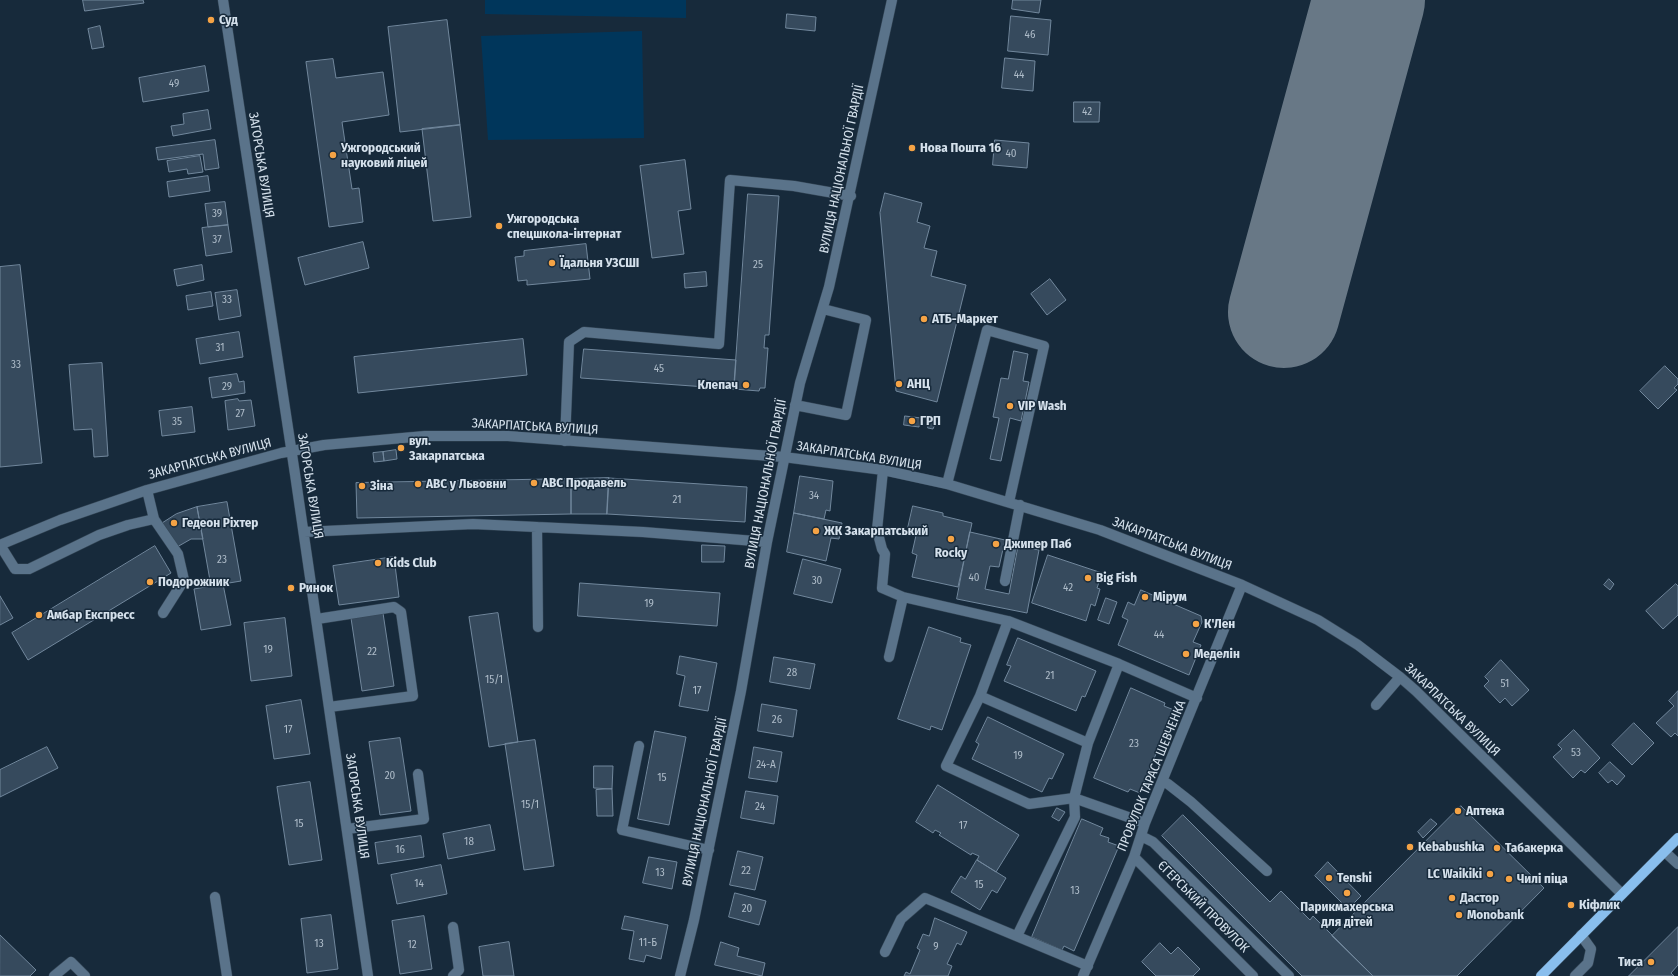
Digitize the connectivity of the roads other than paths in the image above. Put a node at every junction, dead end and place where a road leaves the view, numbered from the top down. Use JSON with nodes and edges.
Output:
{"nodes":[{"id":1,"x":222,"y":0,"type":"edge"},
{"id":2,"x":892,"y":0,"type":"edge"},
{"id":3,"x":851,"y":196,"type":"junction"},
{"id":4,"x":823,"y":309,"type":"junction"},
{"id":5,"x":795,"y":405,"type":"junction"},
{"id":6,"x":565,"y":441,"type":"junction"},
{"id":7,"x":292,"y":451,"type":"junction"},
{"id":8,"x":784,"y":457,"type":"junction"},
{"id":9,"x":883,"y":470,"type":"junction"},
{"id":10,"x":947,"y":484,"type":"junction"},
{"id":11,"x":147,"y":490,"type":"junction"},
{"id":12,"x":1009,"y":502,"type":"junction"},
{"id":13,"x":1020,"y":506,"type":"junction"},
{"id":14,"x":154,"y":519,"type":"junction"},
{"id":15,"x":537,"y":527,"type":"junction"},
{"id":16,"x":304,"y":532,"type":"junction"},
{"id":17,"x":767,"y":542,"type":"junction"},
{"id":18,"x":0,"y":545,"type":"edge"},
{"id":19,"x":1004,"y":581,"type":"dead end"},
{"id":20,"x":1242,"y":585,"type":"junction"},
{"id":21,"x":903,"y":597,"type":"junction"},
{"id":22,"x":163,"y":613,"type":"dead end"},
{"id":23,"x":317,"y":619,"type":"junction"},
{"id":24,"x":1008,"y":621,"type":"junction"},
{"id":25,"x":538,"y":627,"type":"dead end"},
{"id":26,"x":889,"y":657,"type":"dead end"},
{"id":27,"x":1119,"y":664,"type":"junction"},
{"id":28,"x":1400,"y":677,"type":"junction"},
{"id":29,"x":980,"y":696,"type":"junction"},
{"id":30,"x":1197,"y":698,"type":"junction"},
{"id":31,"x":1376,"y":704,"type":"dead end"},
{"id":32,"x":330,"y":707,"type":"junction"},
{"id":33,"x":1088,"y":743,"type":"junction"},
{"id":34,"x":639,"y":746,"type":"dead end"},
{"id":35,"x":418,"y":774,"type":"dead end"},
{"id":36,"x":1163,"y":781,"type":"junction"},
{"id":37,"x":1074,"y":798,"type":"junction"},
{"id":38,"x":1145,"y":823,"type":"junction"},
{"id":39,"x":347,"y":830,"type":"junction"},
{"id":40,"x":1141,"y":836,"type":"junction"},
{"id":41,"x":1678,"y":838,"type":"edge"},
{"id":42,"x":709,"y":850,"type":"junction"},
{"id":43,"x":1665,"y":852,"type":"junction"},
{"id":44,"x":1134,"y":857,"type":"junction"},
{"id":45,"x":1678,"y":864,"type":"edge"},
{"id":46,"x":1267,"y":871,"type":"dead end"},
{"id":47,"x":1622,"y":894,"type":"junction"},
{"id":48,"x":215,"y":897,"type":"dead end"},
{"id":49,"x":453,"y":927,"type":"dead end"},
{"id":50,"x":1581,"y":935,"type":"junction"},
{"id":51,"x":1017,"y":936,"type":"junction"},
{"id":52,"x":885,"y":952,"type":"dead end"},
{"id":53,"x":1088,"y":966,"type":"junction"},
{"id":54,"x":54,"y":976,"type":"edge"},
{"id":55,"x":85,"y":976,"type":"edge"},
{"id":56,"x":227,"y":976,"type":"edge"},
{"id":57,"x":368,"y":976,"type":"edge"},
{"id":58,"x":453,"y":976,"type":"edge"},
{"id":59,"x":680,"y":976,"type":"edge"},
{"id":60,"x":1083,"y":976,"type":"edge"},
{"id":61,"x":1253,"y":976,"type":"edge"},
{"id":62,"x":1289,"y":976,"type":"edge"},
{"id":63,"x":1541,"y":976,"type":"edge"},
{"id":64,"x":1575,"y":976,"type":"edge"}],
"edges":[{"from":1,"to":7,"type":"street","name":"ЗАГОРСЬКА ВУЛИЦЯ"},
{"from":2,"to":3,"type":"street","name":"ВУЛИЦЯ НАЦІОНАЛЬНОЇ ГВАРДІЇ"},
{"from":3,"to":4,"type":"street","name":"ВУЛИЦЯ НАЦІОНАЛЬНОЇ ГВАРДІЇ"},
{"from":3,"to":6,"type":"street"},
{"from":4,"to":5,"type":"street","name":"ВУЛИЦЯ НАЦІОНАЛЬНОЇ ГВАРДІЇ"},
{"from":4,"to":5,"type":"street"},
{"from":5,"to":8,"type":"street","name":"ВУЛИЦЯ НАЦІОНАЛЬНОЇ ГВАРДІЇ"},
{"from":6,"to":7,"type":"street","name":"ЗАКАРПАТСЬКА ВУЛИЦЯ"},
{"from":6,"to":8,"type":"street","name":"ЗАКАРПАТСЬКА ВУЛИЦЯ"},
{"from":7,"to":11,"type":"street","name":"ЗАКАРПАТСЬКА ВУЛИЦЯ"},
{"from":7,"to":16,"type":"street","name":"ЗАГОРСЬКА ВУЛИЦЯ"},
{"from":8,"to":9,"type":"street","name":"ЗАКАРПАТСЬКА ВУЛИЦЯ"},
{"from":8,"to":17,"type":"street","name":"ВУЛИЦЯ НАЦІОНАЛЬНОЇ ГВАРДІЇ"},
{"from":9,"to":10,"type":"street","name":"ЗАКАРПАТСЬКА ВУЛИЦЯ"},
{"from":9,"to":21,"type":"street"},
{"from":10,"to":12,"type":"street","name":"ЗАКАРПАТСЬКА ВУЛИЦЯ"},
{"from":10,"to":12,"type":"street"},
{"from":11,"to":14,"type":"street"},
{"from":11,"to":18,"type":"street","name":"ЗАКАРПАТСЬКА ВУЛИЦЯ"},
{"from":12,"to":13,"type":"street","name":"ЗАКАРПАТСЬКА ВУЛИЦЯ"},
{"from":13,"to":19,"type":"street"},
{"from":13,"to":20,"type":"street","name":"ЗАКАРПАТСЬКА ВУЛИЦЯ"},
{"from":14,"to":18,"type":"street"},
{"from":14,"to":22,"type":"street"},
{"from":15,"to":16,"type":"street"},
{"from":15,"to":17,"type":"street"},
{"from":15,"to":25,"type":"street"},
{"from":16,"to":23,"type":"street","name":"ЗАГОРСЬКА ВУЛИЦЯ"},
{"from":17,"to":42,"type":"street","name":"ВУЛИЦЯ НАЦІОНАЛЬНОЇ ГВАРДІЇ"},
{"from":20,"to":28,"type":"street","name":"ЗАКАРПАТСЬКА ВУЛИЦЯ"},
{"from":20,"to":30,"type":"street","name":"ПРОВУЛОК ТАРАСА ШЕВЧЕНКА"},
{"from":21,"to":24,"type":"street"},
{"from":21,"to":26,"type":"street"},
{"from":23,"to":32,"type":"street","name":"ЗАГОРСЬКА ВУЛИЦЯ"},
{"from":23,"to":32,"type":"street"},
{"from":24,"to":27,"type":"street"},
{"from":24,"to":29,"type":"street"},
{"from":27,"to":30,"type":"street"},
{"from":27,"to":33,"type":"street"},
{"from":28,"to":31,"type":"street"},
{"from":28,"to":47,"type":"street","name":"ЗАКАРПАТСЬКА ВУЛИЦЯ"},
{"from":29,"to":33,"type":"street"},
{"from":29,"to":37,"type":"street"},
{"from":30,"to":36,"type":"street","name":"ПРОВУЛОК ТАРАСА ШЕВЧЕНКА"},
{"from":32,"to":39,"type":"street","name":"ЗАГОРСЬКА ВУЛИЦЯ"},
{"from":33,"to":37,"type":"street"},
{"from":34,"to":42,"type":"street"},
{"from":35,"to":39,"type":"street"},
{"from":36,"to":38,"type":"street","name":"ПРОВУЛОК ТАРАСА ШЕВЧЕНКА"},
{"from":36,"to":46,"type":"street"},
{"from":37,"to":38,"type":"street"},
{"from":37,"to":51,"type":"street"},
{"from":38,"to":40,"type":"street","name":"ПРОВУЛОК ТАРАСА ШЕВЧЕНКА"},
{"from":39,"to":57,"type":"street","name":"ЗАГОРСЬКА ВУЛИЦЯ"},
{"from":40,"to":44,"type":"street","name":"ПРОВУЛОК ТАРАСА ШЕВЧЕНКА"},
{"from":40,"to":62,"type":"street"},
{"from":41,"to":43,"type":"main road"},
{"from":42,"to":59,"type":"street","name":"ВУЛИЦЯ НАЦІОНАЛЬНОЇ ГВАРДІЇ"},
{"from":43,"to":45,"type":"street"},
{"from":43,"to":47,"type":"main road"},
{"from":44,"to":53,"type":"street","name":"ПРОВУЛОК ТАРАСА ШЕВЧЕНКА"},
{"from":44,"to":61,"type":"street","name":"ЄГЕРСЬКИЙ ПРОВУЛОК"},
{"from":47,"to":50,"type":"main road"},
{"from":48,"to":56,"type":"street"},
{"from":49,"to":58,"type":"street"},
{"from":50,"to":63,"type":"main road"},
{"from":50,"to":64,"type":"street"},
{"from":51,"to":52,"type":"street"},
{"from":51,"to":53,"type":"street"},
{"from":53,"to":60,"type":"street","name":"ПРОВУЛОК ТАРАСА ШЕВЧЕНКА"},
{"from":54,"to":55,"type":"street"}]}
